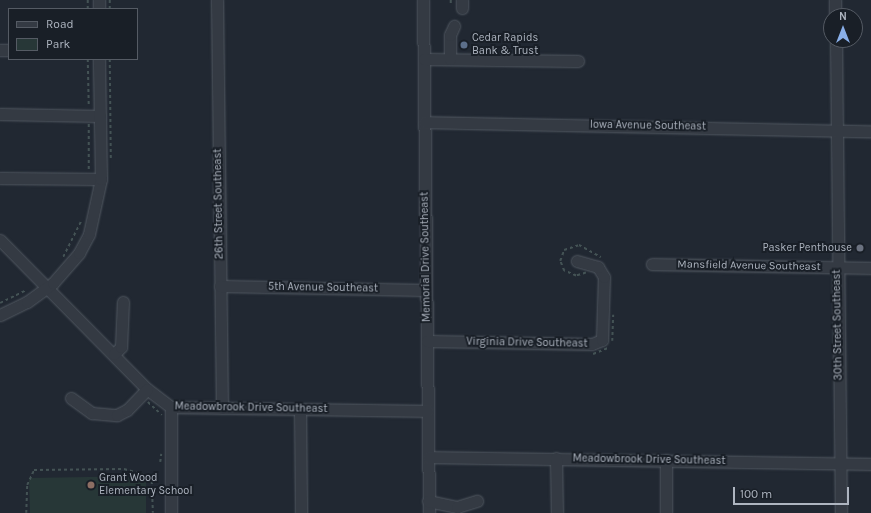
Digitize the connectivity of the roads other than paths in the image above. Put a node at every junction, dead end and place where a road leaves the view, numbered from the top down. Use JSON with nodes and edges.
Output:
{"nodes":[{"id":1,"x":218,"y":0,"type":"edge"},
{"id":2,"x":423,"y":0,"type":"edge"},
{"id":3,"x":454,"y":26,"type":"dead end"},
{"id":4,"x":836,"y":48,"type":"edge"},
{"id":5,"x":424,"y":59,"type":"junction"},
{"id":6,"x":450,"y":59,"type":"junction"},
{"id":7,"x":100,"y":60,"type":"edge"},
{"id":8,"x":578,"y":62,"type":"dead end"},
{"id":9,"x":0,"y":114,"type":"edge"},
{"id":10,"x":100,"y":116,"type":"junction"},
{"id":11,"x":424,"y":122,"type":"junction"},
{"id":12,"x":837,"y":130,"type":"junction"},
{"id":13,"x":871,"y":131,"type":"edge"},
{"id":14,"x":0,"y":178,"type":"edge"},
{"id":15,"x":101,"y":179,"type":"junction"},
{"id":16,"x":0,"y":240,"type":"edge"},
{"id":17,"x":577,"y":261,"type":"dead end"},
{"id":18,"x":652,"y":264,"type":"dead end"},
{"id":19,"x":838,"y":267,"type":"junction"},
{"id":20,"x":871,"y":268,"type":"edge"},
{"id":21,"x":220,"y":286,"type":"junction"},
{"id":22,"x":48,"y":288,"type":"junction"},
{"id":23,"x":426,"y":290,"type":"junction"},
{"id":24,"x":123,"y":302,"type":"dead end"},
{"id":25,"x":0,"y":315,"type":"edge"},
{"id":26,"x":427,"y":342,"type":"junction"},
{"id":27,"x":114,"y":354,"type":"junction"},
{"id":28,"x":146,"y":394,"type":"junction"},
{"id":29,"x":72,"y":398,"type":"dead end"},
{"id":30,"x":222,"y":408,"type":"junction"},
{"id":31,"x":300,"y":409,"type":"junction"},
{"id":32,"x":168,"y":411,"type":"junction"},
{"id":33,"x":428,"y":411,"type":"junction"},
{"id":34,"x":428,"y":457,"type":"junction"},
{"id":35,"x":556,"y":458,"type":"junction"},
{"id":36,"x":666,"y":460,"type":"junction"},
{"id":37,"x":841,"y":464,"type":"junction"},
{"id":38,"x":871,"y":464,"type":"edge"},
{"id":39,"x":428,"y":501,"type":"junction"},
{"id":40,"x":477,"y":501,"type":"dead end"},
{"id":41,"x":170,"y":513,"type":"edge"},
{"id":42,"x":301,"y":513,"type":"edge"},
{"id":43,"x":428,"y":513,"type":"edge"},
{"id":44,"x":557,"y":513,"type":"edge"},
{"id":45,"x":666,"y":513,"type":"edge"},
{"id":46,"x":841,"y":513,"type":"edge"}],
"edges":[{"from":1,"to":21,"type":"street","name":"26th Street Southeast"},
{"from":2,"to":5,"type":"street","name":"Memorial Drive Southeast"},
{"from":3,"to":6,"type":"street"},
{"from":4,"to":12,"type":"street","name":"30th Street Southeast"},
{"from":5,"to":6,"type":"street"},
{"from":5,"to":11,"type":"street","name":"Memorial Drive Southeast"},
{"from":6,"to":8,"type":"street"},
{"from":7,"to":10,"type":"street"},
{"from":9,"to":10,"type":"street"},
{"from":10,"to":15,"type":"street"},
{"from":11,"to":12,"type":"street","name":"Iowa Avenue Southeast"},
{"from":11,"to":23,"type":"street","name":"Memorial Drive Southeast"},
{"from":12,"to":13,"type":"street","name":"Iowa Avenue Southeast"},
{"from":12,"to":19,"type":"street","name":"30th Street Southeast"},
{"from":14,"to":15,"type":"street"},
{"from":15,"to":22,"type":"street"},
{"from":16,"to":22,"type":"street","name":"Meadowbrook Drive Southeast"},
{"from":17,"to":26,"type":"street","name":"Virginia Drive Southeast"},
{"from":18,"to":19,"type":"street","name":"Mansfield Avenue Southeast"},
{"from":19,"to":20,"type":"street","name":"Mansfield Avenue Southeast"},
{"from":19,"to":37,"type":"street","name":"30th Street Southeast"},
{"from":21,"to":23,"type":"street","name":"5th Avenue Southeast"},
{"from":21,"to":30,"type":"street","name":"26th Street Southeast"},
{"from":22,"to":25,"type":"street"},
{"from":22,"to":27,"type":"street","name":"Meadowbrook Drive Southeast"},
{"from":23,"to":26,"type":"street","name":"Memorial Drive Southeast"},
{"from":24,"to":27,"type":"street"},
{"from":26,"to":33,"type":"street","name":"Memorial Drive Southeast"},
{"from":27,"to":28,"type":"street","name":"Meadowbrook Drive Southeast"},
{"from":28,"to":29,"type":"street"},
{"from":28,"to":32,"type":"street","name":"Meadowbrook Drive Southeast"},
{"from":30,"to":31,"type":"street","name":"Meadowbrook Drive Southeast"},
{"from":30,"to":32,"type":"street","name":"Meadowbrook Drive Southeast"},
{"from":31,"to":33,"type":"street","name":"Meadowbrook Drive Southeast"},
{"from":31,"to":42,"type":"street"},
{"from":32,"to":41,"type":"street"},
{"from":33,"to":34,"type":"street","name":"Memorial Drive Southeast"},
{"from":34,"to":35,"type":"street","name":"Meadowbrook Drive Southeast"},
{"from":34,"to":39,"type":"street","name":"Memorial Drive Southeast"},
{"from":35,"to":36,"type":"street","name":"Meadowbrook Drive Southeast"},
{"from":35,"to":44,"type":"street"},
{"from":36,"to":37,"type":"street","name":"Meadowbrook Drive Southeast"},
{"from":36,"to":45,"type":"street"},
{"from":37,"to":38,"type":"street","name":"Meadowbrook Drive Southeast"},
{"from":37,"to":46,"type":"street","name":"30th Street Southeast"},
{"from":39,"to":40,"type":"street"},
{"from":39,"to":43,"type":"street","name":"Memorial Drive Southeast"}]}
